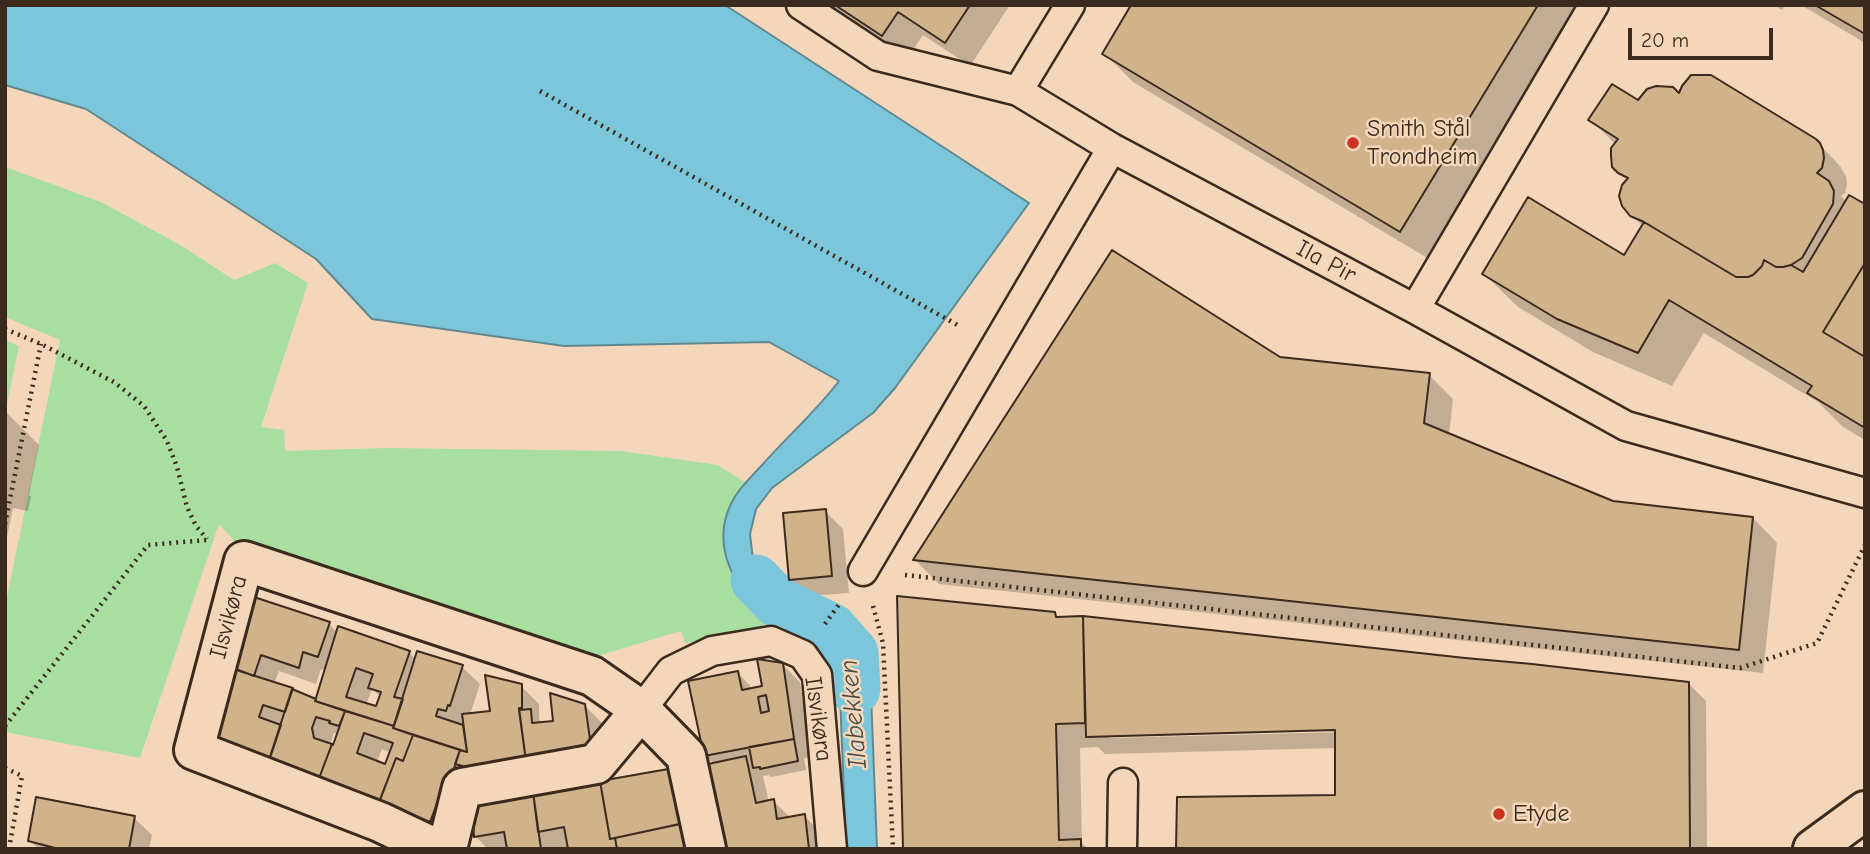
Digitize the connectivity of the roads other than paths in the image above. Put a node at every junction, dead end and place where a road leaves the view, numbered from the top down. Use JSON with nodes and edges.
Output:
{"nodes":[{"id":1,"x":801,"y":5,"type":"edge"},
{"id":2,"x":1070,"y":5,"type":"edge"},
{"id":3,"x":1594,"y":5,"type":"edge"},
{"id":4,"x":1018,"y":91,"type":"junction"},
{"id":5,"x":1112,"y":148,"type":"junction"},
{"id":6,"x":1415,"y":309,"type":"junction"},
{"id":7,"x":1865,"y":493,"type":"edge"},
{"id":8,"x":863,"y":571,"type":"road end"},
{"id":9,"x":640,"y":710,"type":"junction"},
{"id":10,"x":1123,"y":783,"type":"dead end"},
{"id":11,"x":1865,"y":811,"type":"edge"},
{"id":12,"x":437,"y":849,"type":"edge"},
{"id":13,"x":447,"y":849,"type":"edge"},
{"id":14,"x":706,"y":849,"type":"edge"},
{"id":15,"x":832,"y":849,"type":"edge"},
{"id":16,"x":1122,"y":849,"type":"edge"},
{"id":17,"x":1813,"y":849,"type":"edge"}],
"edges":[{"from":1,"to":4,"type":"lane","name":"Ila Pir"},
{"from":2,"to":4,"type":"lane"},
{"from":3,"to":6,"type":"lane"},
{"from":4,"to":5,"type":"lane","name":"Ila Pir"},
{"from":5,"to":6,"type":"lane","name":"Ila Pir"},
{"from":5,"to":8,"type":"lane"},
{"from":6,"to":7,"type":"lane","name":"Ila Pir"},
{"from":9,"to":12,"type":"main road","name":"Ilsvikøra"},
{"from":9,"to":13,"type":"main road","name":"Ilsvikøra"},
{"from":9,"to":14,"type":"main road","name":"Ilsvikøra"},
{"from":9,"to":15,"type":"lane","name":"Ilsvikøra"},
{"from":10,"to":16,"type":"lane"},
{"from":11,"to":17,"type":"main road"}]}
